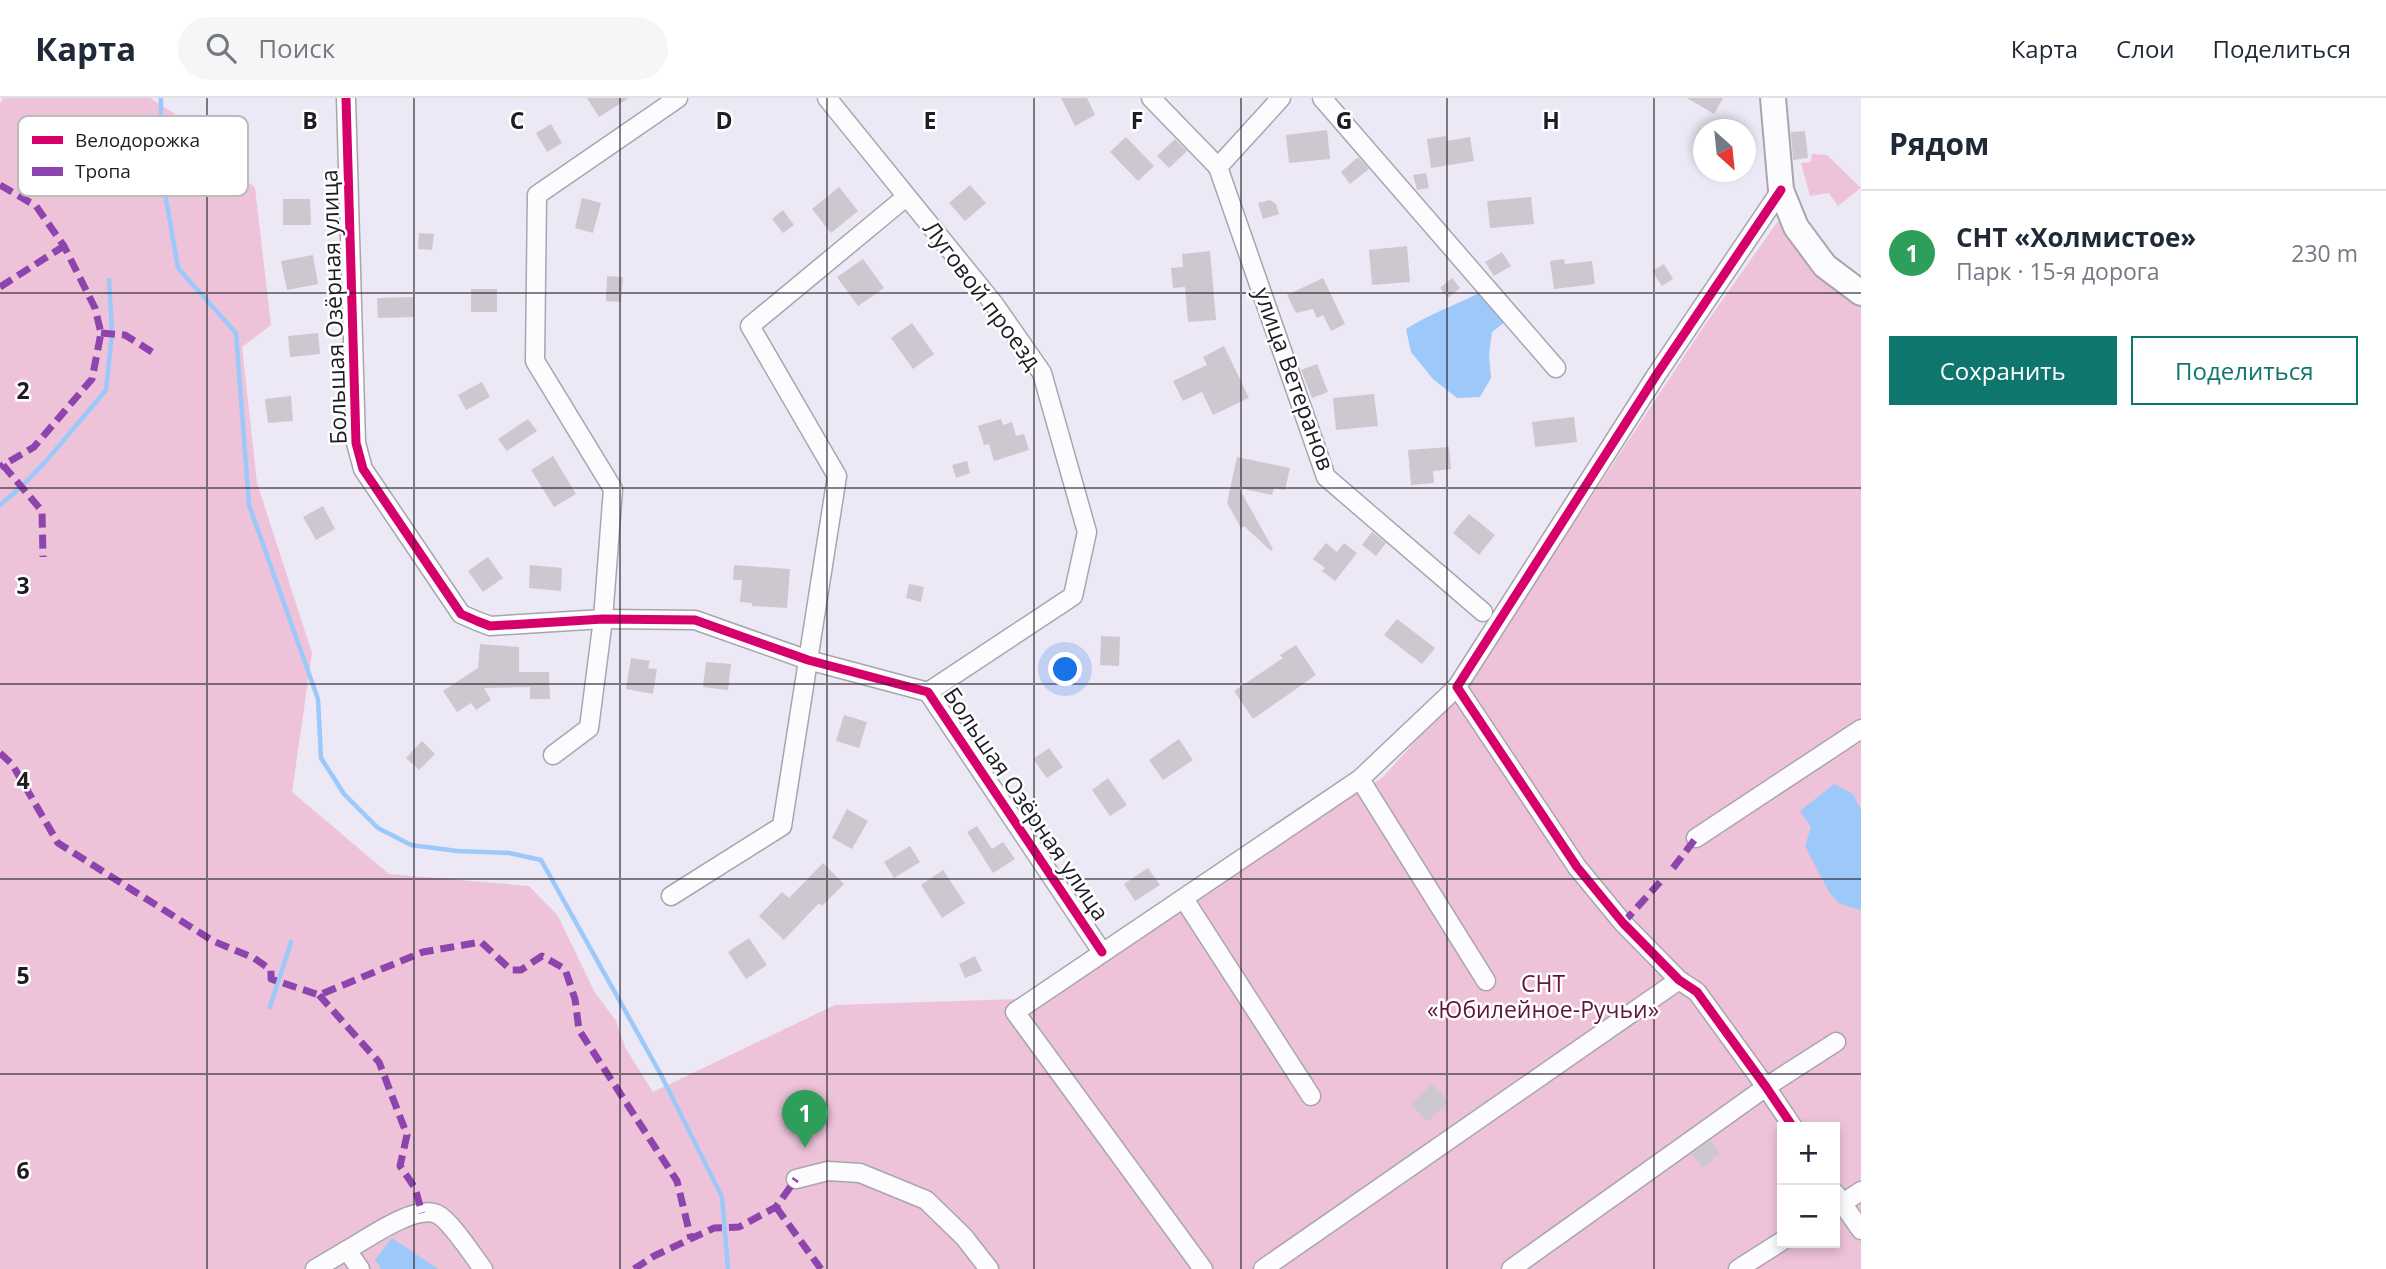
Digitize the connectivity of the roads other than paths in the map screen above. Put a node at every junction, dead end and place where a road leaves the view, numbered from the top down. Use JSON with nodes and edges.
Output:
{"nodes":[{"id":1,"x":346,"y":98,"type":"edge"},
{"id":2,"x":678,"y":98,"type":"edge"},
{"id":3,"x":827,"y":98,"type":"edge"},
{"id":4,"x":1151,"y":98,"type":"edge"},
{"id":5,"x":1281,"y":98,"type":"edge"},
{"id":6,"x":1322,"y":98,"type":"edge"},
{"id":7,"x":1773,"y":98,"type":"edge"},
{"id":8,"x":1218,"y":167,"type":"junction"},
{"id":9,"x":1781,"y":190,"type":"junction"},
{"id":10,"x":906,"y":197,"type":"junction"},
{"id":11,"x":1861,"y":293,"type":"edge"},
{"id":12,"x":1556,"y":368,"type":"dead end"},
{"id":13,"x":1483,"y":612,"type":"dead end"},
{"id":14,"x":603,"y":619,"type":"junction"},
{"id":15,"x":808,"y":660,"type":"junction"},
{"id":16,"x":1457,"y":687,"type":"junction"},
{"id":17,"x":928,"y":692,"type":"junction"},
{"id":18,"x":1861,"y":729,"type":"edge"},
{"id":19,"x":553,"y":755,"type":"dead end"},
{"id":20,"x":1360,"y":779,"type":"junction"},
{"id":21,"x":1696,"y":838,"type":"dead end"},
{"id":22,"x":671,"y":896,"type":"dead end"},
{"id":23,"x":1184,"y":900,"type":"junction"},
{"id":24,"x":1102,"y":952,"type":"junction"},
{"id":25,"x":1486,"y":981,"type":"dead end"},
{"id":26,"x":1679,"y":981,"type":"junction"},
{"id":27,"x":1836,"y":1042,"type":"dead end"},
{"id":28,"x":1766,"y":1087,"type":"junction"},
{"id":29,"x":1311,"y":1097,"type":"dead end"},
{"id":30,"x":1790,"y":1122,"type":"edge"},
{"id":31,"x":796,"y":1179,"type":"dead end"},
{"id":32,"x":1861,"y":1191,"type":"edge"},
{"id":33,"x":1840,"y":1200,"type":"edge"},
{"id":34,"x":1840,"y":1205,"type":"edge"},
{"id":35,"x":1861,"y":1230,"type":"edge"},
{"id":36,"x":1777,"y":1244,"type":"edge"},
{"id":37,"x":347,"y":1250,"type":"junction"},
{"id":38,"x":315,"y":1269,"type":"edge"},
{"id":39,"x":360,"y":1269,"type":"edge"},
{"id":40,"x":483,"y":1269,"type":"edge"},
{"id":41,"x":989,"y":1269,"type":"edge"},
{"id":42,"x":1203,"y":1269,"type":"edge"},
{"id":43,"x":1263,"y":1269,"type":"edge"},
{"id":44,"x":1511,"y":1269,"type":"edge"},
{"id":45,"x":1738,"y":1269,"type":"edge"}],
"edges":[{"from":1,"to":14,"type":"street","name":"Большая Озёрная улица"},
{"from":2,"to":14,"type":"street"},
{"from":3,"to":10,"type":"street","name":"Луговой проезд"},
{"from":4,"to":8,"type":"street","name":"улица Ветеранов"},
{"from":5,"to":8,"type":"street"},
{"from":6,"to":12,"type":"street"},
{"from":7,"to":9,"type":"street"},
{"from":8,"to":13,"type":"street","name":"улица Ветеранов"},
{"from":9,"to":11,"type":"street"},
{"from":9,"to":16,"type":"street"},
{"from":10,"to":15,"type":"street"},
{"from":10,"to":17,"type":"street","name":"Луговой проезд"},
{"from":14,"to":15,"type":"street","name":"Большая Озёрная улица"},
{"from":14,"to":19,"type":"street"},
{"from":15,"to":17,"type":"street","name":"Большая Озёрная улица"},
{"from":15,"to":22,"type":"street"},
{"from":16,"to":20,"type":"street"},
{"from":16,"to":26,"type":"street"},
{"from":17,"to":24,"type":"street","name":"Большая Озёрная улица"},
{"from":18,"to":21,"type":"street"},
{"from":20,"to":23,"type":"street"},
{"from":20,"to":25,"type":"street"},
{"from":23,"to":24,"type":"street"},
{"from":23,"to":29,"type":"street"},
{"from":24,"to":42,"type":"street"},
{"from":26,"to":28,"type":"street"},
{"from":26,"to":43,"type":"street"},
{"from":27,"to":28,"type":"street"},
{"from":28,"to":30,"type":"street"},
{"from":28,"to":44,"type":"street"},
{"from":31,"to":41,"type":"street"},
{"from":32,"to":33,"type":"street"},
{"from":34,"to":35,"type":"street"},
{"from":36,"to":45,"type":"street"},
{"from":37,"to":38,"type":"street"},
{"from":37,"to":39,"type":"street"},
{"from":37,"to":40,"type":"street"}]}
